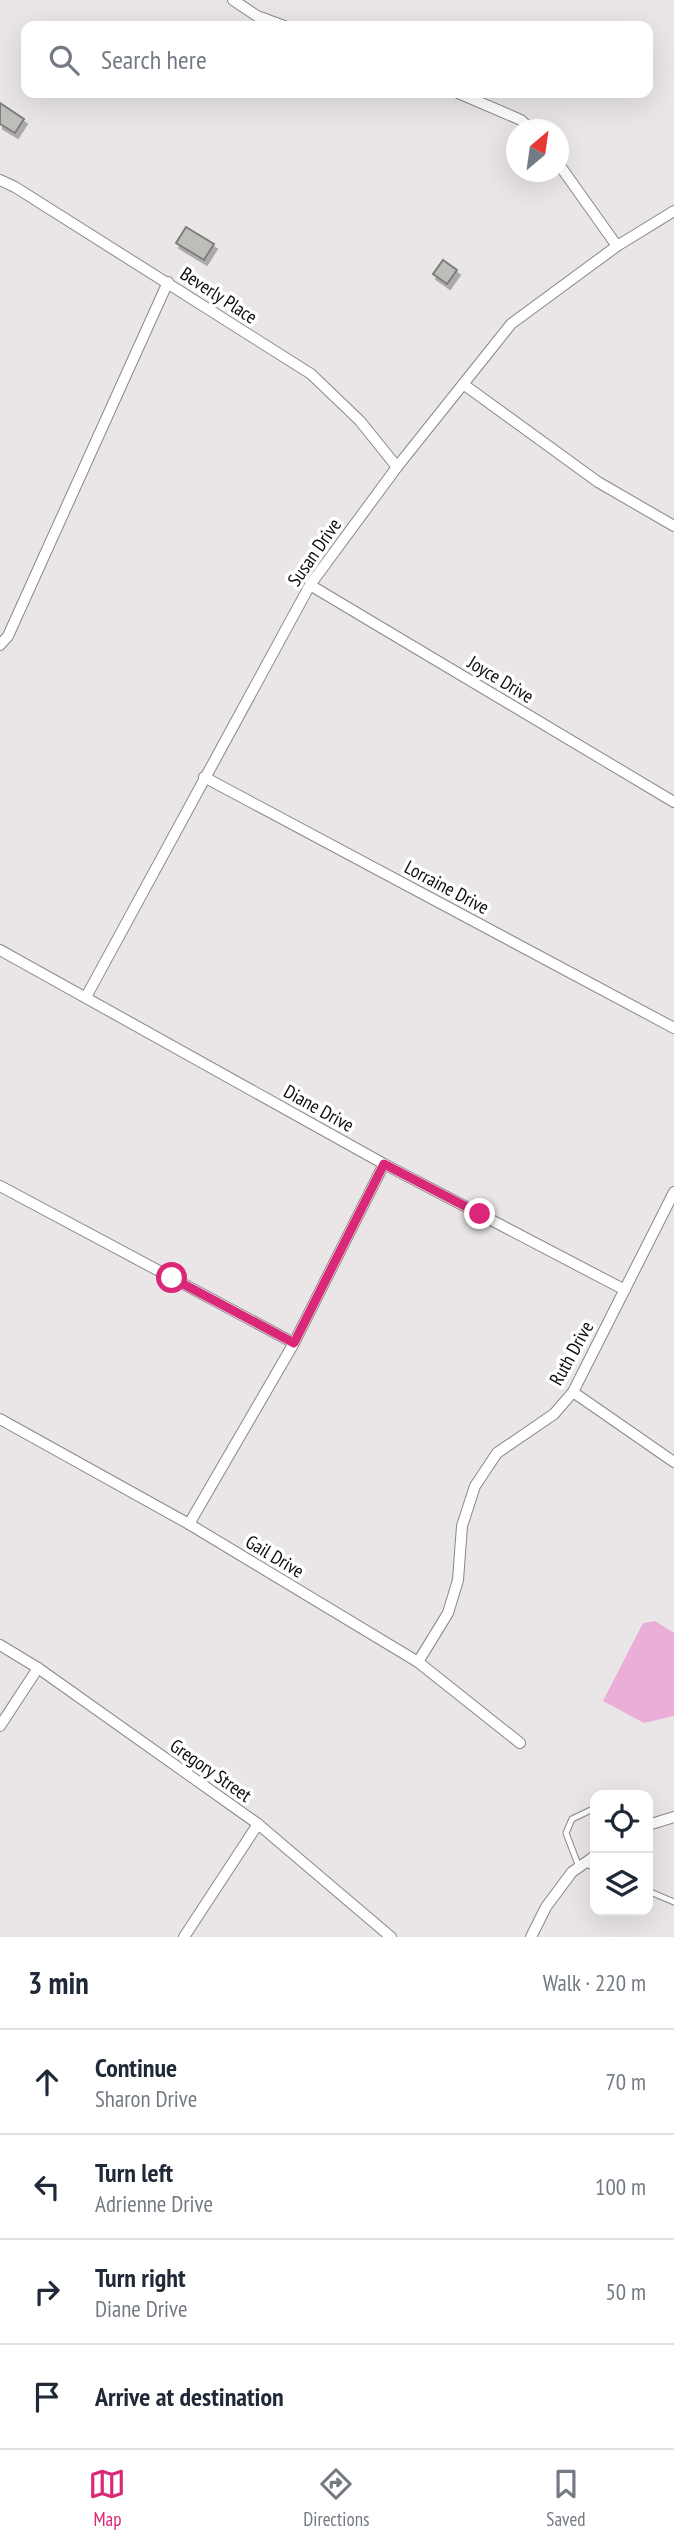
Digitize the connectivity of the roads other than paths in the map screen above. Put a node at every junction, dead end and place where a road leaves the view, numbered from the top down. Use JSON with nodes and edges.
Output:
{"nodes":[{"id":1,"x":233,"y":0,"type":"edge"},
{"id":2,"x":270,"y":21,"type":"edge"},
{"id":3,"x":470,"y":98,"type":"edge"},
{"id":4,"x":519,"y":119,"type":"edge"},
{"id":5,"x":569,"y":178,"type":"edge"},
{"id":6,"x":0,"y":180,"type":"edge"},
{"id":7,"x":674,"y":211,"type":"edge"},
{"id":8,"x":617,"y":246,"type":"junction"},
{"id":9,"x":168,"y":282,"type":"junction"},
{"id":10,"x":463,"y":384,"type":"junction"},
{"id":11,"x":397,"y":467,"type":"junction"},
{"id":12,"x":674,"y":526,"type":"edge"},
{"id":13,"x":310,"y":585,"type":"junction"},
{"id":14,"x":0,"y":645,"type":"edge"},
{"id":15,"x":204,"y":777,"type":"junction"},
{"id":16,"x":674,"y":803,"type":"edge"},
{"id":17,"x":0,"y":950,"type":"edge"},
{"id":18,"x":86,"y":997,"type":"junction"},
{"id":19,"x":674,"y":1028,"type":"edge"},
{"id":20,"x":384,"y":1164,"type":"junction"},
{"id":21,"x":0,"y":1186,"type":"edge"},
{"id":22,"x":674,"y":1192,"type":"edge"},
{"id":23,"x":625,"y":1290,"type":"junction"},
{"id":24,"x":294,"y":1343,"type":"junction"},
{"id":25,"x":573,"y":1392,"type":"junction"},
{"id":26,"x":0,"y":1419,"type":"edge"},
{"id":27,"x":674,"y":1462,"type":"edge"},
{"id":28,"x":189,"y":1524,"type":"junction"},
{"id":29,"x":0,"y":1645,"type":"edge"},
{"id":30,"x":418,"y":1662,"type":"junction"},
{"id":31,"x":38,"y":1668,"type":"junction"},
{"id":32,"x":0,"y":1726,"type":"edge"},
{"id":33,"x":520,"y":1743,"type":"dead end"},
{"id":34,"x":590,"y":1810,"type":"edge"},
{"id":35,"x":674,"y":1817,"type":"edge"},
{"id":36,"x":653,"y":1823,"type":"edge"},
{"id":37,"x":258,"y":1824,"type":"junction"},
{"id":38,"x":586,"y":1866,"type":"edge"},
{"id":39,"x":653,"y":1893,"type":"edge"},
{"id":40,"x":674,"y":1902,"type":"edge"},
{"id":41,"x":184,"y":1937,"type":"edge"},
{"id":42,"x":391,"y":1937,"type":"edge"},
{"id":43,"x":531,"y":1937,"type":"edge"}],
"edges":[{"from":1,"to":2,"type":"street"},
{"from":3,"to":4,"type":"street"},
{"from":5,"to":8,"type":"street"},
{"from":6,"to":9,"type":"street","name":"Beverly Place"},
{"from":7,"to":8,"type":"street","name":"Susan Drive"},
{"from":8,"to":10,"type":"street","name":"Susan Drive"},
{"from":9,"to":11,"type":"street","name":"Beverly Place"},
{"from":9,"to":14,"type":"street"},
{"from":10,"to":11,"type":"street","name":"Susan Drive"},
{"from":10,"to":12,"type":"street"},
{"from":11,"to":13,"type":"street","name":"Susan Drive"},
{"from":13,"to":15,"type":"street","name":"Susan Drive"},
{"from":13,"to":16,"type":"street","name":"Joyce Drive"},
{"from":15,"to":18,"type":"street","name":"Susan Drive"},
{"from":15,"to":19,"type":"street","name":"Lorraine Drive"},
{"from":17,"to":18,"type":"street","name":"Diane Drive"},
{"from":18,"to":20,"type":"street","name":"Diane Drive"},
{"from":20,"to":23,"type":"street","name":"Diane Drive"},
{"from":20,"to":24,"type":"street"},
{"from":21,"to":24,"type":"street"},
{"from":22,"to":23,"type":"street","name":"Ruth Drive"},
{"from":23,"to":25,"type":"street","name":"Ruth Drive"},
{"from":24,"to":28,"type":"street"},
{"from":25,"to":27,"type":"street"},
{"from":25,"to":30,"type":"street","name":"Ruth Drive"},
{"from":26,"to":28,"type":"street","name":"Gail Drive"},
{"from":28,"to":30,"type":"street","name":"Gail Drive"},
{"from":29,"to":31,"type":"street","name":"Gregory Street"},
{"from":30,"to":33,"type":"street","name":"Gail Drive"},
{"from":31,"to":32,"type":"street"},
{"from":31,"to":37,"type":"street","name":"Gregory Street"},
{"from":34,"to":38,"type":"lane"},
{"from":35,"to":36,"type":"street"},
{"from":37,"to":41,"type":"street"},
{"from":37,"to":42,"type":"street","name":"Gregory Street"},
{"from":38,"to":43,"type":"street"},
{"from":39,"to":40,"type":"lane"}]}
